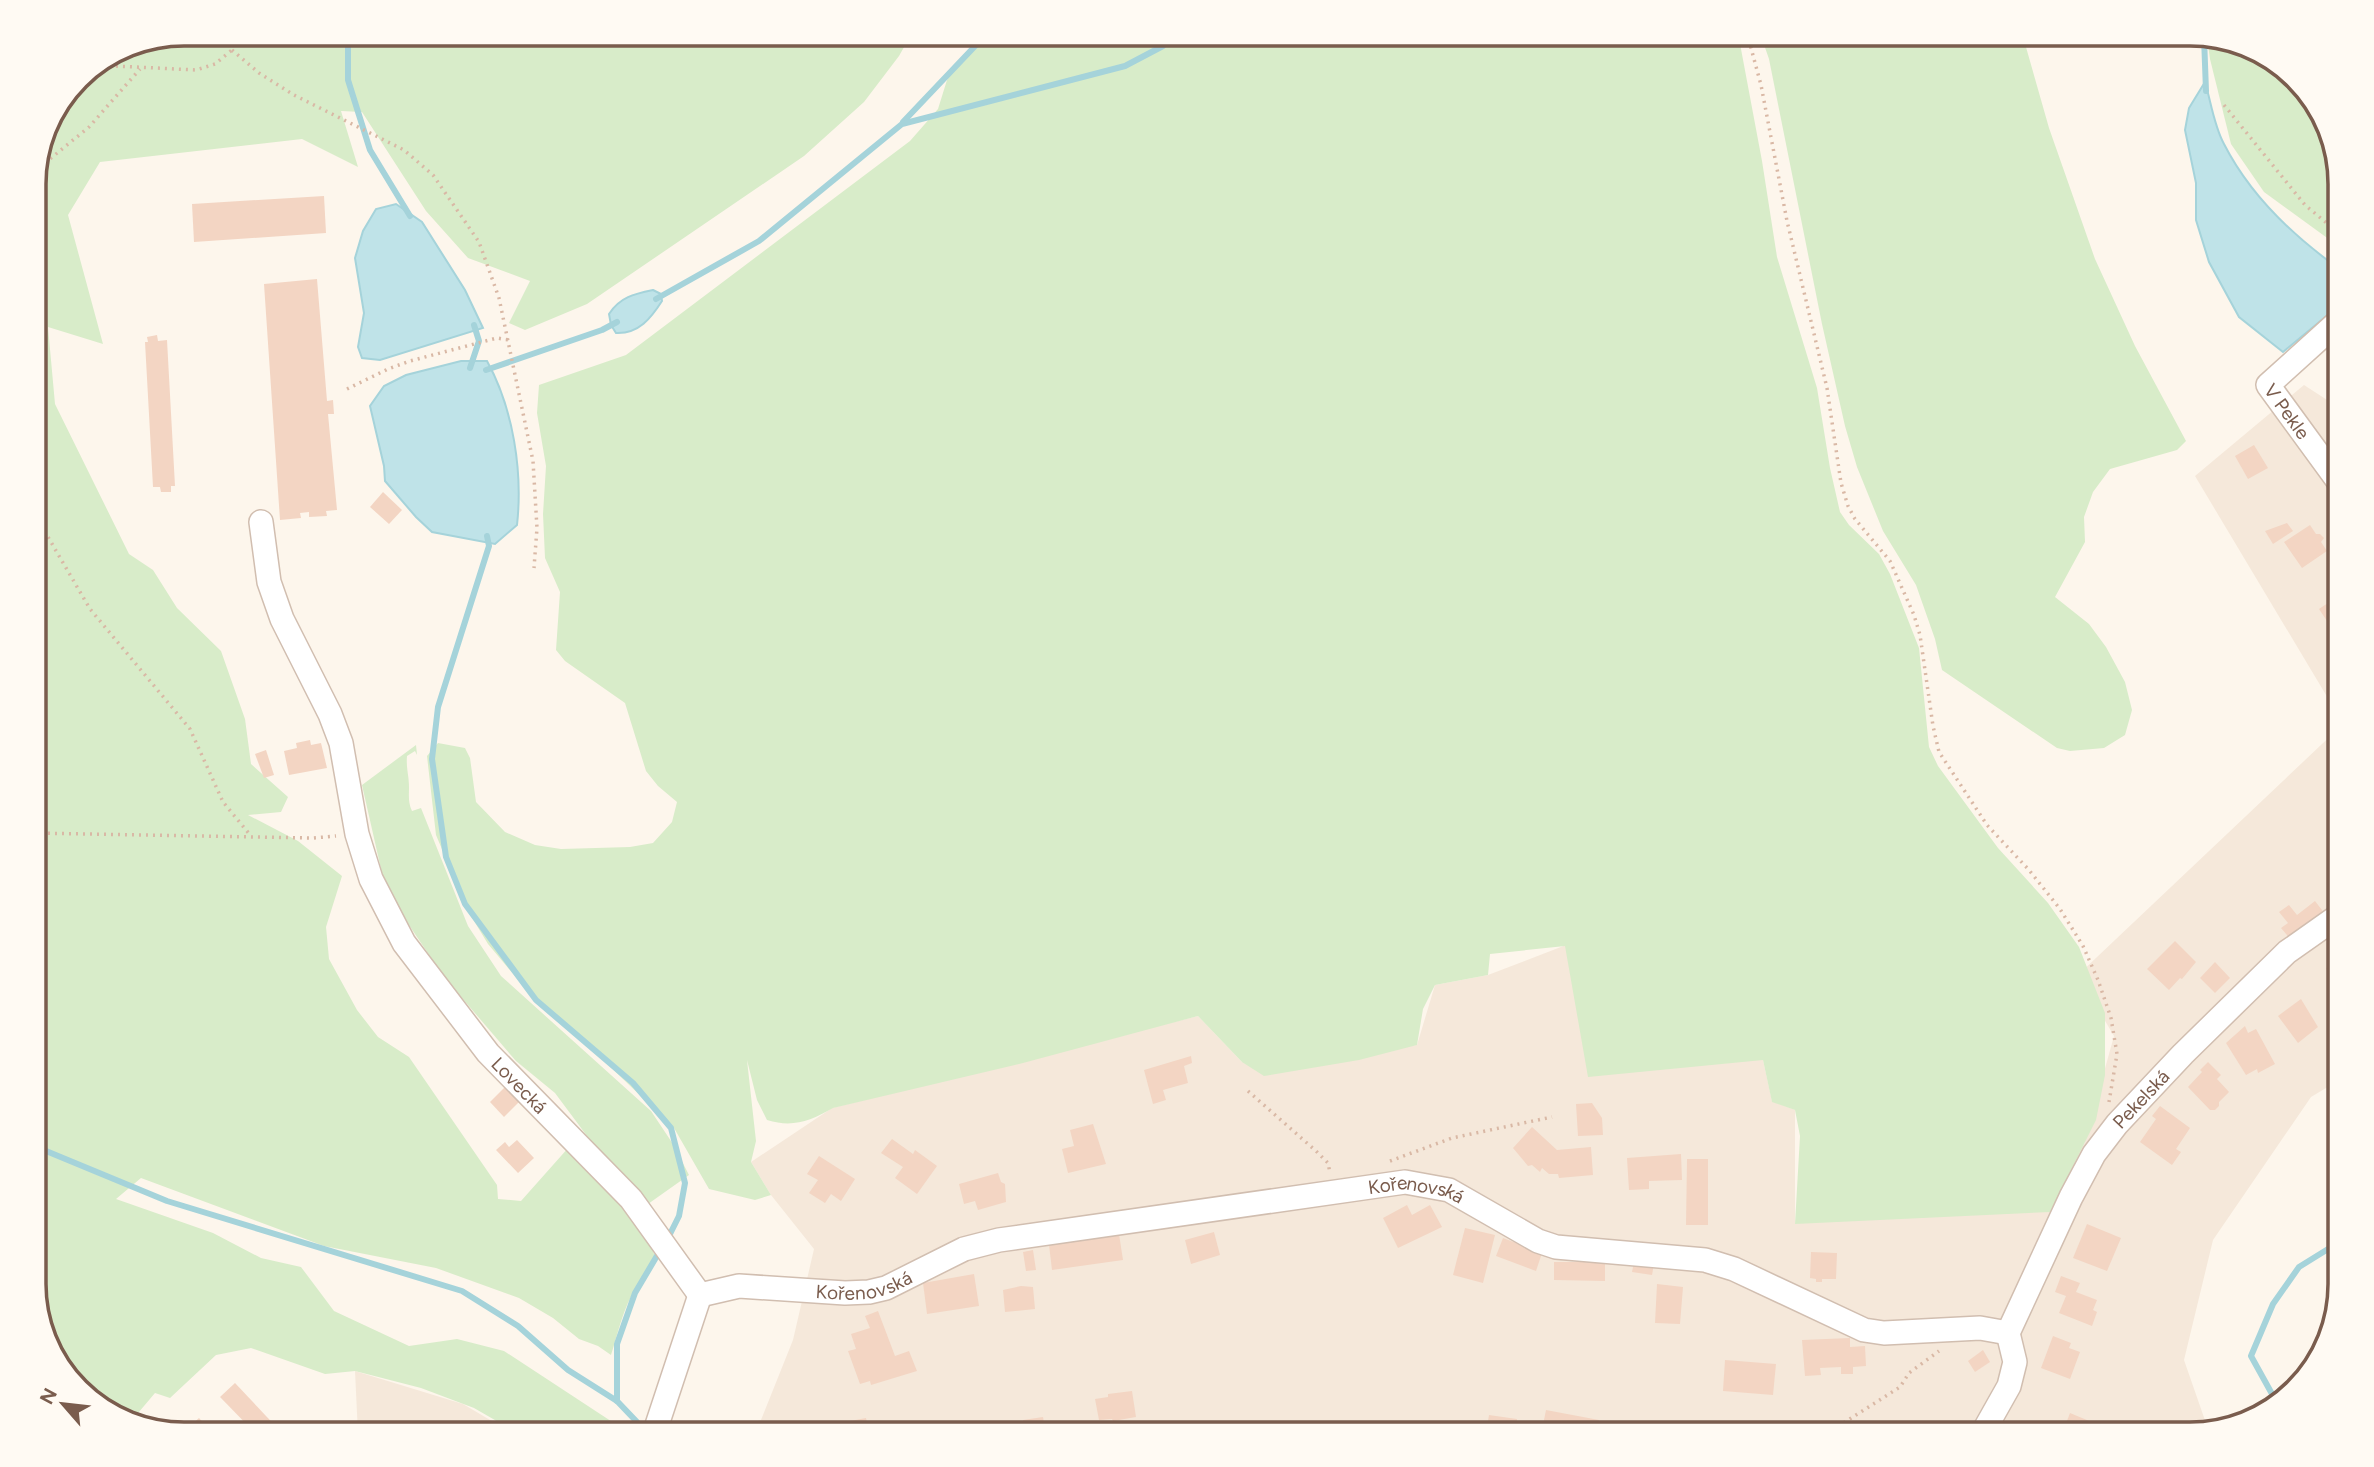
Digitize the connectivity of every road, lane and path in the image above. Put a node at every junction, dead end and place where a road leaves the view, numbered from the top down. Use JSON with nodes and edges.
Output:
{"nodes":[{"id":1,"x":232,"y":46,"type":"edge"},
{"id":2,"x":1750,"y":46,"type":"edge"},
{"id":3,"x":232,"y":50,"type":"junction"},
{"id":4,"x":111,"y":66,"type":"edge"},
{"id":5,"x":140,"y":69,"type":"junction"},
{"id":6,"x":2224,"y":106,"type":"dead end"},
{"id":7,"x":48,"y":161,"type":"edge"},
{"id":8,"x":2328,"y":224,"type":"edge"},
{"id":9,"x":2328,"y":330,"type":"edge"},
{"id":10,"x":509,"y":340,"type":"junction"},
{"id":11,"x":347,"y":389,"type":"dead end"},
{"id":12,"x":2328,"y":467,"type":"edge"},
{"id":13,"x":261,"y":522,"type":"dead end"},
{"id":14,"x":46,"y":534,"type":"edge"},
{"id":15,"x":534,"y":568,"type":"dead end"},
{"id":16,"x":46,"y":833,"type":"edge"},
{"id":17,"x":357,"y":834,"type":"junction"},
{"id":18,"x":251,"y":836,"type":"junction"},
{"id":19,"x":2328,"y":923,"type":"edge"},
{"id":20,"x":1248,"y":1090,"type":"dead end"},
{"id":21,"x":2108,"y":1104,"type":"dead end"},
{"id":22,"x":1552,"y":1117,"type":"dead end"},
{"id":23,"x":1383,"y":1164,"type":"dead end"},
{"id":24,"x":1333,"y":1192,"type":"junction"},
{"id":25,"x":700,"y":1295,"type":"junction"},
{"id":26,"x":2008,"y":1333,"type":"junction"},
{"id":27,"x":1946,"y":1348,"type":"dead end"},
{"id":28,"x":658,"y":1422,"type":"edge"},
{"id":29,"x":1845,"y":1422,"type":"edge"},
{"id":30,"x":1989,"y":1422,"type":"edge"}],
"edges":[{"from":1,"to":3,"type":"path"},
{"from":2,"to":21,"type":"path"},
{"from":3,"to":5,"type":"path"},
{"from":3,"to":10,"type":"path"},
{"from":4,"to":5,"type":"path"},
{"from":5,"to":7,"type":"path"},
{"from":6,"to":8,"type":"path"},
{"from":9,"to":12,"type":"street","name":"V Pekle"},
{"from":10,"to":11,"type":"path"},
{"from":10,"to":15,"type":"path"},
{"from":13,"to":17,"type":"street","name":"Lovecká"},
{"from":14,"to":18,"type":"path"},
{"from":16,"to":18,"type":"path"},
{"from":17,"to":18,"type":"path"},
{"from":17,"to":25,"type":"street","name":"Lovecká"},
{"from":19,"to":26,"type":"street","name":"Pekelská"},
{"from":20,"to":24,"type":"path"},
{"from":22,"to":23,"type":"path"},
{"from":24,"to":25,"type":"street","name":"Kořenovská"},
{"from":24,"to":26,"type":"street","name":"Kořenovská"},
{"from":25,"to":28,"type":"street"},
{"from":26,"to":30,"type":"street"},
{"from":27,"to":29,"type":"path"}]}
